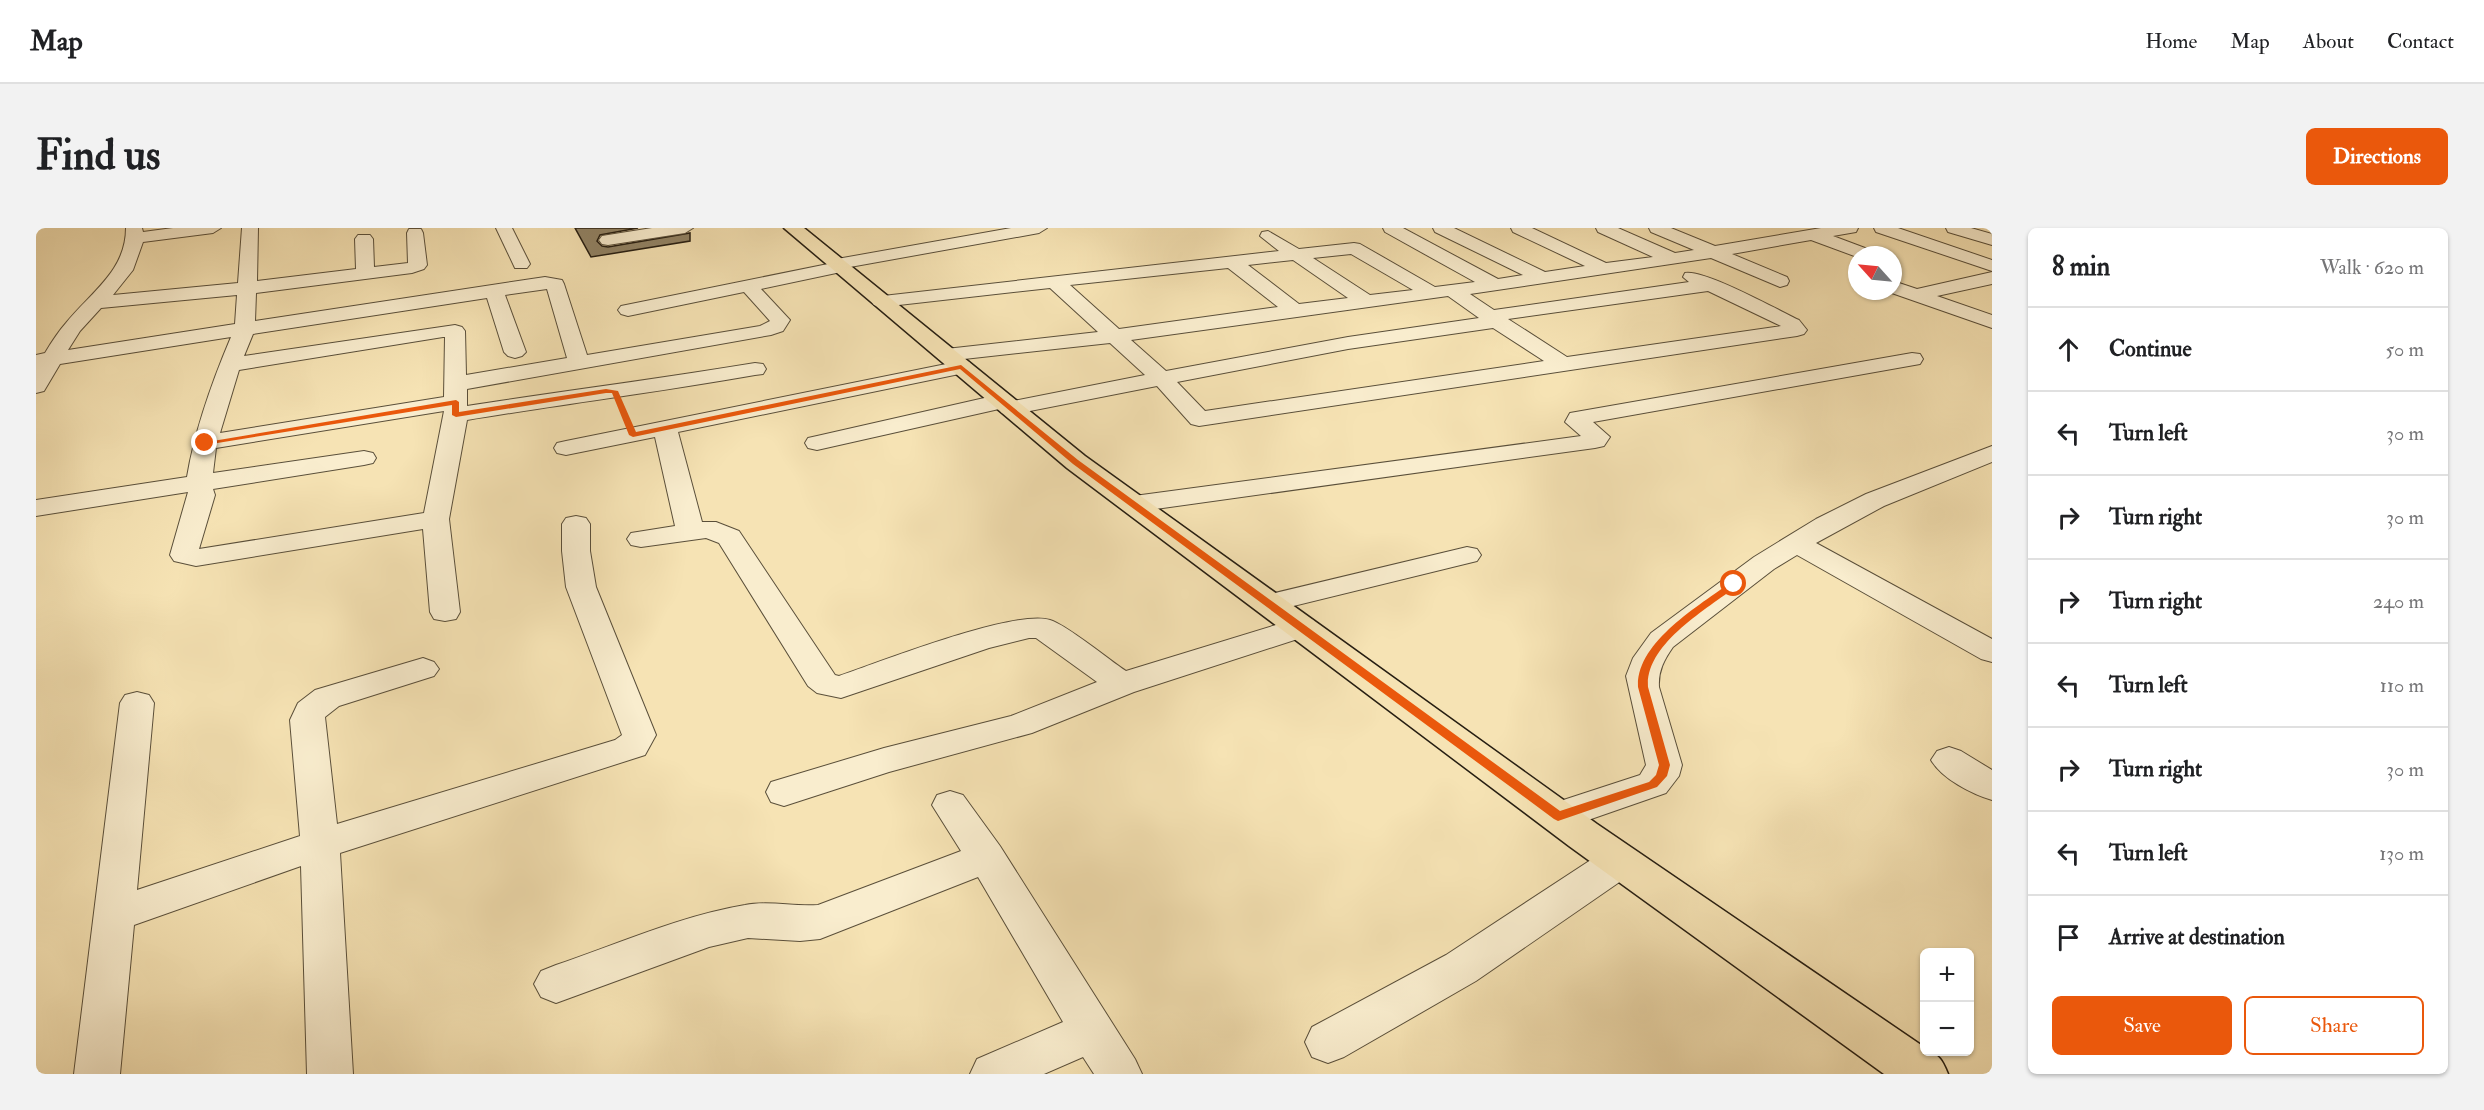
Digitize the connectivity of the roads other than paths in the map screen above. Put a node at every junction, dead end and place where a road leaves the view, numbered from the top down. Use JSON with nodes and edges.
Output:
{"nodes":[{"id":1,"x":213,"y":228,"type":"edge"},
{"id":2,"x":250,"y":228,"type":"edge"},
{"id":3,"x":504,"y":228,"type":"edge"},
{"id":4,"x":685,"y":228,"type":"edge"},
{"id":5,"x":793,"y":228,"type":"edge"},
{"id":6,"x":1039,"y":228,"type":"edge"},
{"id":7,"x":1391,"y":228,"type":"edge"},
{"id":8,"x":1441,"y":228,"type":"edge"},
{"id":9,"x":1519,"y":228,"type":"edge"},
{"id":10,"x":1604,"y":228,"type":"edge"},
{"id":11,"x":1657,"y":228,"type":"edge"},
{"id":12,"x":1793,"y":228,"type":"edge"},
{"id":13,"x":1850,"y":228,"type":"edge"},
{"id":14,"x":1882,"y":228,"type":"edge"},
{"id":15,"x":1954,"y":228,"type":"edge"},
{"id":16,"x":135,"y":233,"type":"edge"},
{"id":17,"x":415,"y":233,"type":"dead end"},
{"id":18,"x":1812,"y":235,"type":"junction"},
{"id":19,"x":1268,"y":236,"type":"dead end"},
{"id":20,"x":364,"y":239,"type":"dead end"},
{"id":21,"x":608,"y":240,"type":"dead end"},
{"id":22,"x":1992,"y":240,"type":"edge"},
{"id":23,"x":1848,"y":248,"type":"edge"},
{"id":24,"x":1714,"y":251,"type":"junction"},
{"id":25,"x":1298,"y":255,"type":"junction"},
{"id":26,"x":1664,"y":260,"type":"junction"},
{"id":27,"x":1233,"y":263,"type":"junction"},
{"id":28,"x":521,"y":264,"type":"dead end"},
{"id":29,"x":839,"y":266,"type":"junction"},
{"id":30,"x":1992,"y":267,"type":"edge"},
{"id":31,"x":1604,"y":269,"type":"junction"},
{"id":32,"x":365,"y":274,"type":"junction"},
{"id":33,"x":1923,"y":276,"type":"dead end"},
{"id":34,"x":1542,"y":278,"type":"junction"},
{"id":35,"x":1992,"y":279,"type":"edge"},
{"id":36,"x":1054,"y":281,"type":"junction"},
{"id":37,"x":1779,"y":281,"type":"dead end"},
{"id":38,"x":1495,"y":285,"type":"junction"},
{"id":39,"x":1711,"y":285,"type":"junction"},
{"id":40,"x":748,"y":286,"type":"junction"},
{"id":41,"x":1953,"y":287,"type":"junction"},
{"id":42,"x":249,"y":288,"type":"junction"},
{"id":43,"x":1902,"y":290,"type":"edge"},
{"id":44,"x":494,"y":291,"type":"junction"},
{"id":45,"x":1442,"y":292,"type":"junction"},
{"id":46,"x":1915,"y":295,"type":"junction"},
{"id":47,"x":882,"y":301,"type":"junction"},
{"id":48,"x":1366,"y":302,"type":"junction"},
{"id":49,"x":95,"y":303,"type":"junction"},
{"id":50,"x":628,"y":310,"type":"dead end"},
{"id":51,"x":1295,"y":310,"type":"junction"},
{"id":52,"x":1494,"y":319,"type":"junction"},
{"id":53,"x":1992,"y":322,"type":"edge"},
{"id":54,"x":245,"y":329,"type":"junction"},
{"id":55,"x":1113,"y":336,"type":"junction"},
{"id":56,"x":515,"y":352,"type":"dead end"},
{"id":57,"x":44,"y":359,"type":"edge"},
{"id":58,"x":1912,"y":359,"type":"dead end"},
{"id":59,"x":588,"y":361,"type":"junction"},
{"id":60,"x":954,"y":361,"type":"junction"},
{"id":61,"x":1563,"y":364,"type":"junction"},
{"id":62,"x":230,"y":365,"type":"junction"},
{"id":63,"x":755,"y":369,"type":"dead end"},
{"id":64,"x":1162,"y":379,"type":"junction"},
{"id":65,"x":36,"y":386,"type":"edge"},
{"id":66,"x":614,"y":391,"type":"junction"},
{"id":67,"x":455,"y":400,"type":"junction"},
{"id":68,"x":1006,"y":405,"type":"junction"},
{"id":69,"x":665,"y":428,"type":"junction"},
{"id":70,"x":633,"y":435,"type":"junction"},
{"id":71,"x":205,"y":443,"type":"junction"},
{"id":72,"x":817,"y":443,"type":"dead end"},
{"id":73,"x":566,"y":448,"type":"dead end"},
{"id":74,"x":1992,"y":453,"type":"edge"},
{"id":75,"x":364,"y":458,"type":"dead end"},
{"id":76,"x":199,"y":484,"type":"junction"},
{"id":77,"x":1134,"y":504,"type":"junction"},
{"id":78,"x":36,"y":508,"type":"edge"},
{"id":79,"x":436,"y":519,"type":"junction"},
{"id":80,"x":576,"y":524,"type":"dead end"},
{"id":81,"x":690,"y":530,"type":"junction"},
{"id":82,"x":641,"y":539,"type":"dead end"},
{"id":83,"x":1798,"y":544,"type":"junction"},
{"id":84,"x":1467,"y":555,"type":"dead end"},
{"id":85,"x":1269,"y":603,"type":"junction"},
{"id":86,"x":445,"y":612,"type":"dead end"},
{"id":87,"x":1302,"y":627,"type":"junction"},
{"id":88,"x":1992,"y":652,"type":"edge"},
{"id":89,"x":423,"y":669,"type":"dead end"},
{"id":90,"x":1122,"y":684,"type":"junction"},
{"id":91,"x":136,"y":704,"type":"dead end"},
{"id":92,"x":1949,"y":760,"type":"dead end"},
{"id":93,"x":1992,"y":787,"type":"edge"},
{"id":94,"x":784,"y":792,"type":"dead end"},
{"id":95,"x":950,"y":805,"type":"dead end"},
{"id":96,"x":1558,"y":816,"type":"junction"},
{"id":97,"x":320,"y":844,"type":"junction"},
{"id":98,"x":986,"y":857,"type":"junction"},
{"id":99,"x":1620,"y":861,"type":"junction"},
{"id":100,"x":114,"y":915,"type":"junction"},
{"id":101,"x":556,"y":984,"type":"dead end"},
{"id":102,"x":1093,"y":1031,"type":"junction"},
{"id":103,"x":1328,"y":1042,"type":"dead end"},
{"id":104,"x":97,"y":1074,"type":"edge"},
{"id":105,"x":330,"y":1074,"type":"edge"},
{"id":106,"x":993,"y":1074,"type":"edge"},
{"id":107,"x":1119,"y":1074,"type":"edge"},
{"id":108,"x":1923,"y":1074,"type":"edge"}],
"edges":[{"from":1,"to":16,"type":"street"},
{"from":2,"to":42,"type":"street"},
{"from":3,"to":28,"type":"street"},
{"from":4,"to":21,"type":"street"},
{"from":5,"to":29,"type":"main road"},
{"from":6,"to":29,"type":"street"},
{"from":7,"to":38,"type":"street"},
{"from":8,"to":34,"type":"street"},
{"from":9,"to":31,"type":"street"},
{"from":10,"to":26,"type":"street"},
{"from":11,"to":24,"type":"street"},
{"from":12,"to":18,"type":"street"},
{"from":13,"to":18,"type":"street"},
{"from":14,"to":30,"type":"street"},
{"from":15,"to":22,"type":"street"},
{"from":16,"to":49,"type":"street"},
{"from":17,"to":32,"type":"street"},
{"from":18,"to":23,"type":"street"},
{"from":18,"to":24,"type":"street"},
{"from":19,"to":25,"type":"street"},
{"from":20,"to":32,"type":"street"},
{"from":24,"to":26,"type":"street"},
{"from":24,"to":37,"type":"street"},
{"from":25,"to":27,"type":"street"},
{"from":25,"to":45,"type":"street"},
{"from":25,"to":48,"type":"street"},
{"from":26,"to":31,"type":"street"},
{"from":26,"to":39,"type":"street"},
{"from":27,"to":36,"type":"street"},
{"from":27,"to":51,"type":"street"},
{"from":29,"to":40,"type":"street"},
{"from":29,"to":47,"type":"main road"},
{"from":31,"to":34,"type":"street"},
{"from":32,"to":42,"type":"street"},
{"from":33,"to":41,"type":"street"},
{"from":34,"to":38,"type":"street"},
{"from":35,"to":41,"type":"street"},
{"from":36,"to":47,"type":"street"},
{"from":36,"to":55,"type":"street"},
{"from":38,"to":45,"type":"street"},
{"from":39,"to":52,"type":"street"},
{"from":39,"to":61,"type":"street"},
{"from":40,"to":50,"type":"street"},
{"from":40,"to":59,"type":"street"},
{"from":41,"to":46,"type":"street"},
{"from":42,"to":49,"type":"street"},
{"from":42,"to":54,"type":"street"},
{"from":43,"to":46,"type":"street"},
{"from":44,"to":54,"type":"street"},
{"from":44,"to":56,"type":"street"},
{"from":44,"to":59,"type":"street"},
{"from":45,"to":48,"type":"street"},
{"from":45,"to":52,"type":"street"},
{"from":46,"to":53,"type":"street"},
{"from":47,"to":60,"type":"main road"},
{"from":48,"to":51,"type":"street"},
{"from":49,"to":57,"type":"street"},
{"from":51,"to":55,"type":"street"},
{"from":52,"to":61,"type":"street"},
{"from":52,"to":64,"type":"street"},
{"from":54,"to":57,"type":"street"},
{"from":54,"to":62,"type":"street"},
{"from":55,"to":60,"type":"street"},
{"from":55,"to":64,"type":"street"},
{"from":57,"to":65,"type":"street"},
{"from":58,"to":77,"type":"street"},
{"from":59,"to":66,"type":"street"},
{"from":59,"to":67,"type":"street"},
{"from":60,"to":68,"type":"main road"},
{"from":60,"to":69,"type":"street"},
{"from":61,"to":64,"type":"street"},
{"from":62,"to":67,"type":"street"},
{"from":62,"to":71,"type":"street"},
{"from":63,"to":66,"type":"street"},
{"from":64,"to":68,"type":"street"},
{"from":66,"to":67,"type":"street"},
{"from":66,"to":70,"type":"street"},
{"from":67,"to":71,"type":"street"},
{"from":67,"to":79,"type":"street"},
{"from":68,"to":72,"type":"street"},
{"from":68,"to":77,"type":"main road"},
{"from":69,"to":70,"type":"street"},
{"from":69,"to":81,"type":"street"},
{"from":70,"to":73,"type":"street"},
{"from":71,"to":76,"type":"street"},
{"from":74,"to":83,"type":"street"},
{"from":75,"to":76,"type":"street"},
{"from":76,"to":78,"type":"street"},
{"from":76,"to":79,"type":"street"},
{"from":77,"to":85,"type":"main road"},
{"from":79,"to":86,"type":"street"},
{"from":80,"to":97,"type":"street"},
{"from":81,"to":82,"type":"street"},
{"from":81,"to":90,"type":"street"},
{"from":83,"to":88,"type":"street"},
{"from":83,"to":96,"type":"street"},
{"from":84,"to":85,"type":"street"},
{"from":85,"to":87,"type":"main road"},
{"from":87,"to":90,"type":"street"},
{"from":87,"to":96,"type":"main road"},
{"from":89,"to":97,"type":"street"},
{"from":90,"to":94,"type":"street"},
{"from":91,"to":100,"type":"street"},
{"from":92,"to":93,"type":"street"},
{"from":95,"to":98,"type":"street"},
{"from":96,"to":99,"type":"main road"},
{"from":97,"to":100,"type":"street"},
{"from":97,"to":105,"type":"street"},
{"from":98,"to":101,"type":"street"},
{"from":98,"to":102,"type":"street"},
{"from":99,"to":103,"type":"street"},
{"from":99,"to":108,"type":"main road"},
{"from":100,"to":104,"type":"street"},
{"from":102,"to":106,"type":"street"},
{"from":102,"to":107,"type":"street"}]}
